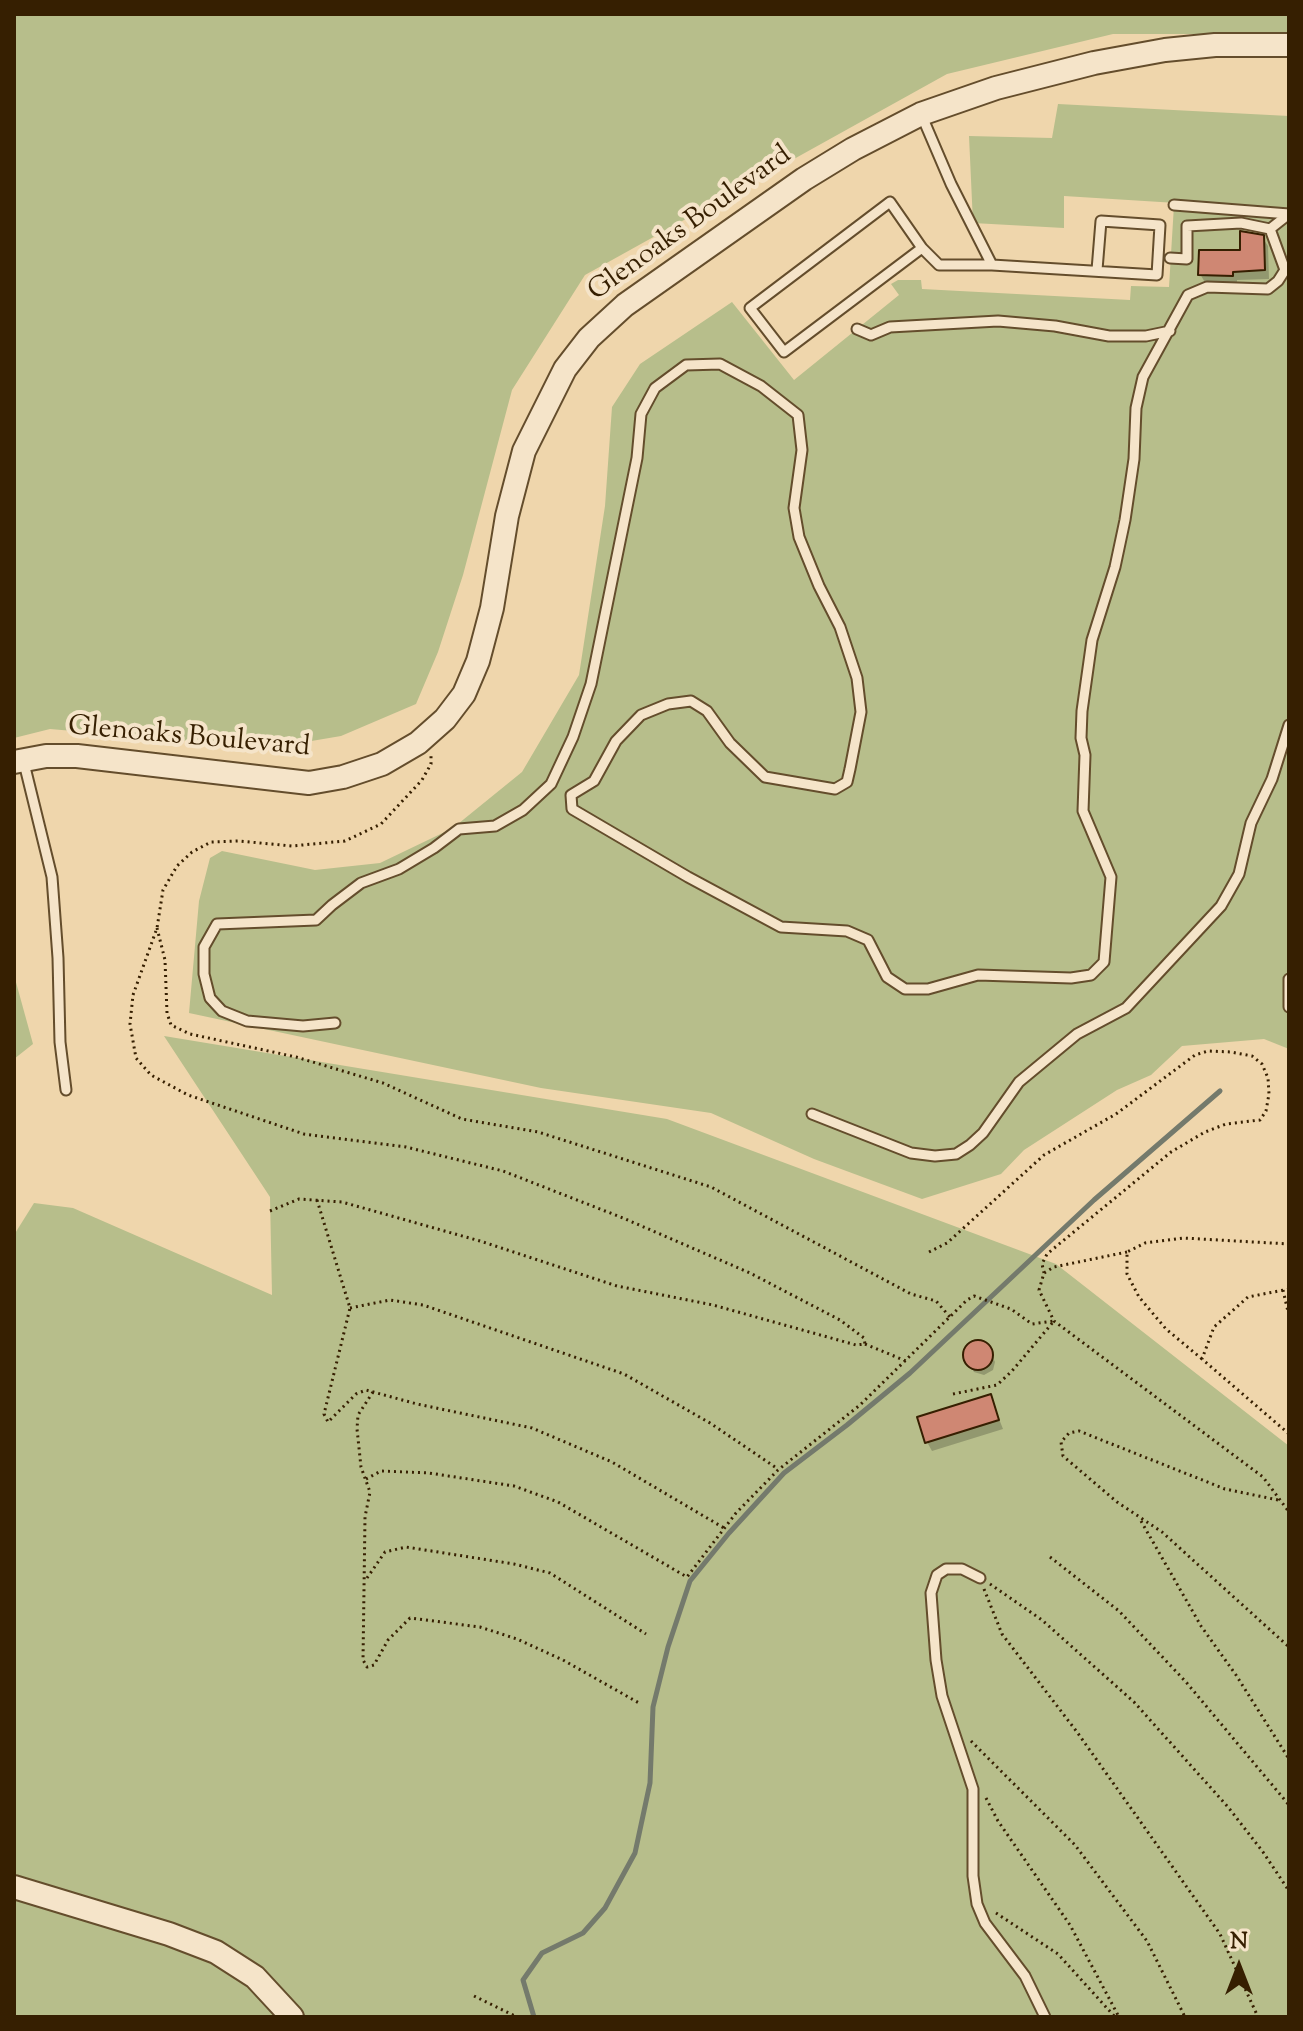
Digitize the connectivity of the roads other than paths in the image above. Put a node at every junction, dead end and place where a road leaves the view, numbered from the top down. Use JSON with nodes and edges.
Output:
{"nodes":[{"id":1,"x":1289,"y":45,"type":"edge"},
{"id":2,"x":921,"y":114,"type":"junction"},
{"id":3,"x":1174,"y":205,"type":"dead end"},
{"id":4,"x":1270,"y":229,"type":"junction"},
{"id":5,"x":922,"y":248,"type":"junction"},
{"id":6,"x":1170,"y":258,"type":"dead end"},
{"id":7,"x":992,"y":265,"type":"junction"},
{"id":8,"x":1097,"y":270,"type":"junction"},
{"id":9,"x":1287,"y":270,"type":"edge"},
{"id":10,"x":857,"y":329,"type":"dead end"},
{"id":11,"x":1170,"y":331,"type":"junction"},
{"id":12,"x":1289,"y":725,"type":"edge"},
{"id":13,"x":19,"y":761,"type":"edge"},
{"id":14,"x":1289,"y":979,"type":"edge"},
{"id":15,"x":1289,"y":1007,"type":"edge"},
{"id":16,"x":335,"y":1023,"type":"dead end"},
{"id":17,"x":66,"y":1090,"type":"dead end"},
{"id":18,"x":812,"y":1114,"type":"dead end"},
{"id":19,"x":980,"y":1578,"type":"road end"},
{"id":20,"x":14,"y":1887,"type":"edge"},
{"id":21,"x":292,"y":2017,"type":"edge"},
{"id":22,"x":1045,"y":2017,"type":"edge"}],
"edges":[{"from":1,"to":2,"type":"street","name":"Glenoaks Boulevard"},
{"from":2,"to":7,"type":"lane"},
{"from":2,"to":13,"type":"street","name":"Glenoaks Boulevard"},
{"from":3,"to":4,"type":"lane"},
{"from":4,"to":6,"type":"lane"},
{"from":4,"to":9,"type":"lane"},
{"from":5,"to":5,"type":"lane"},
{"from":5,"to":7,"type":"lane"},
{"from":7,"to":8,"type":"lane"},
{"from":8,"to":8,"type":"lane"},
{"from":9,"to":11,"type":"lane"},
{"from":10,"to":11,"type":"lane"},
{"from":11,"to":16,"type":"lane"},
{"from":12,"to":18,"type":"lane"},
{"from":13,"to":17,"type":"lane"},
{"from":14,"to":15,"type":"lane"},
{"from":19,"to":22,"type":"lane"},
{"from":20,"to":21,"type":"street"}]}
